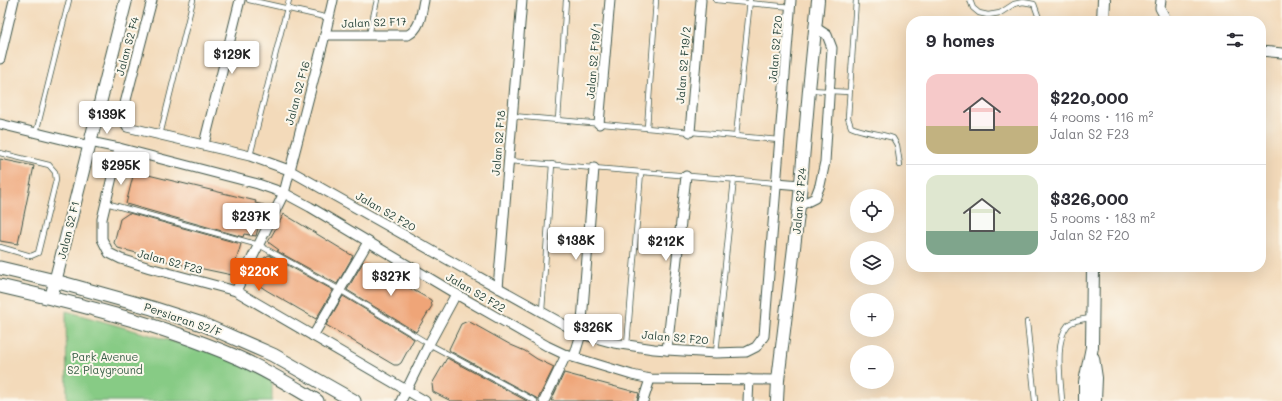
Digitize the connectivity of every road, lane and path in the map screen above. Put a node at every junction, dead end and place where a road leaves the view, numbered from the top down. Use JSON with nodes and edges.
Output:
{"nodes":[{"id":1,"x":14,"y":0,"type":"edge"},
{"id":2,"x":69,"y":0,"type":"edge"},
{"id":3,"x":126,"y":0,"type":"edge"},
{"id":4,"x":152,"y":0,"type":"edge"},
{"id":5,"x":193,"y":0,"type":"edge"},
{"id":6,"x":240,"y":0,"type":"edge"},
{"id":7,"x":249,"y":0,"type":"edge"},
{"id":8,"x":289,"y":0,"type":"edge"},
{"id":9,"x":334,"y":0,"type":"edge"},
{"id":10,"x":377,"y":0,"type":"edge"},
{"id":11,"x":424,"y":0,"type":"edge"},
{"id":12,"x":522,"y":0,"type":"edge"},
{"id":13,"x":566,"y":0,"type":"edge"},
{"id":14,"x":610,"y":0,"type":"edge"},
{"id":15,"x":656,"y":0,"type":"edge"},
{"id":16,"x":701,"y":0,"type":"edge"},
{"id":17,"x":716,"y":0,"type":"edge"},
{"id":18,"x":818,"y":0,"type":"edge"},
{"id":19,"x":856,"y":0,"type":"edge"},
{"id":20,"x":970,"y":0,"type":"edge"},
{"id":21,"x":1104,"y":0,"type":"edge"},
{"id":22,"x":1161,"y":0,"type":"edge"},
{"id":23,"x":750,"y":2,"type":"edge"},
{"id":24,"x":791,"y":3,"type":"edge"},
{"id":25,"x":286,"y":8,"type":"junction"},
{"id":26,"x":1038,"y":16,"type":"edge"},
{"id":27,"x":1102,"y":16,"type":"edge"},
{"id":28,"x":1164,"y":16,"type":"edge"},
{"id":29,"x":330,"y":18,"type":"junction"},
{"id":30,"x":816,"y":28,"type":"junction"},
{"id":31,"x":325,"y":35,"type":"junction"},
{"id":32,"x":369,"y":35,"type":"junction"},
{"id":33,"x":1266,"y":52,"type":"edge"},
{"id":34,"x":1282,"y":54,"type":"edge"},
{"id":35,"x":0,"y":59,"type":"edge"},
{"id":36,"x":809,"y":90,"type":"junction"},
{"id":37,"x":829,"y":91,"type":"junction"},
{"id":38,"x":849,"y":92,"type":"junction"},
{"id":39,"x":513,"y":116,"type":"junction"},
{"id":40,"x":558,"y":120,"type":"junction"},
{"id":41,"x":124,"y":122,"type":"joint"},
{"id":42,"x":599,"y":124,"type":"junction"},
{"id":43,"x":0,"y":126,"type":"edge"},
{"id":44,"x":647,"y":128,"type":"junction"},
{"id":45,"x":690,"y":132,"type":"junction"},
{"id":46,"x":36,"y":133,"type":"junction"},
{"id":47,"x":160,"y":135,"type":"junction"},
{"id":48,"x":736,"y":136,"type":"junction"},
{"id":49,"x":779,"y":140,"type":"junction"},
{"id":50,"x":90,"y":144,"type":"junction"},
{"id":51,"x":204,"y":144,"type":"junction"},
{"id":52,"x":119,"y":148,"type":"junction"},
{"id":53,"x":0,"y":153,"type":"edge"},
{"id":54,"x":250,"y":156,"type":"junction"},
{"id":55,"x":509,"y":161,"type":"junction"},
{"id":56,"x":552,"y":164,"type":"junction"},
{"id":57,"x":900,"y":165,"type":"dead end"},
{"id":58,"x":594,"y":168,"type":"junction"},
{"id":59,"x":290,"y":170,"type":"junction"},
{"id":60,"x":641,"y":172,"type":"junction"},
{"id":61,"x":686,"y":176,"type":"junction"},
{"id":62,"x":734,"y":179,"type":"junction"},
{"id":63,"x":777,"y":183,"type":"junction"},
{"id":64,"x":800,"y":185,"type":"junction"},
{"id":65,"x":284,"y":193,"type":"junction"},
{"id":66,"x":106,"y":203,"type":"junction"},
{"id":67,"x":799,"y":206,"type":"junction"},
{"id":68,"x":368,"y":242,"type":"junction"},
{"id":69,"x":259,"y":245,"type":"junction"},
{"id":70,"x":0,"y":247,"type":"edge"},
{"id":71,"x":0,"y":268,"type":"edge"},
{"id":72,"x":1093,"y":272,"type":"edge"},
{"id":73,"x":55,"y":281,"type":"junction"},
{"id":74,"x":0,"y":286,"type":"edge"},
{"id":75,"x":498,"y":288,"type":"junction"},
{"id":76,"x":340,"y":290,"type":"junction"},
{"id":77,"x":236,"y":291,"type":"junction"},
{"id":78,"x":456,"y":294,"type":"junction"},
{"id":79,"x":51,"y":298,"type":"junction"},
{"id":80,"x":542,"y":311,"type":"junction"},
{"id":81,"x":1093,"y":318,"type":"junction"},
{"id":82,"x":1027,"y":322,"type":"dead end"},
{"id":83,"x":581,"y":334,"type":"junction"},
{"id":84,"x":313,"y":336,"type":"junction"},
{"id":85,"x":429,"y":344,"type":"junction"},
{"id":86,"x":627,"y":345,"type":"junction"},
{"id":87,"x":1092,"y":347,"type":"junction"},
{"id":88,"x":667,"y":350,"type":"junction"},
{"id":89,"x":716,"y":353,"type":"junction"},
{"id":90,"x":570,"y":356,"type":"junction"},
{"id":91,"x":650,"y":379,"type":"junction"},
{"id":92,"x":749,"y":379,"type":"junction"},
{"id":93,"x":778,"y":380,"type":"junction"},
{"id":94,"x":406,"y":390,"type":"junction"},
{"id":95,"x":317,"y":401,"type":"edge"},
{"id":96,"x":354,"y":401,"type":"edge"},
{"id":97,"x":402,"y":401,"type":"edge"},
{"id":98,"x":425,"y":401,"type":"edge"},
{"id":99,"x":535,"y":401,"type":"edge"},
{"id":100,"x":544,"y":401,"type":"edge"},
{"id":101,"x":643,"y":401,"type":"edge"},
{"id":102,"x":748,"y":401,"type":"edge"},
{"id":103,"x":777,"y":401,"type":"edge"},
{"id":104,"x":1035,"y":401,"type":"edge"},
{"id":105,"x":1062,"y":401,"type":"edge"},
{"id":106,"x":1085,"y":401,"type":"edge"},
{"id":107,"x":1095,"y":401,"type":"edge"}],
"edges":[{"from":1,"to":35,"type":"street"},
{"from":2,"to":46,"type":"lane"},
{"from":3,"to":50,"type":"street","name":"Jalan S2 F1"},
{"from":4,"to":41,"type":"street","name":"Jalan S2 F4"},
{"from":5,"to":47,"type":"lane"},
{"from":6,"to":51,"type":"street"},
{"from":7,"to":25,"type":"lane"},
{"from":8,"to":25,"type":"lane"},
{"from":9,"to":29,"type":"street","name":"Jalan S2 F16"},
{"from":10,"to":32,"type":"lane"},
{"from":11,"to":32,"type":"street","name":"Jalan S2 F17"},
{"from":12,"to":39,"type":"street","name":"Jalan S2 F18"},
{"from":13,"to":40,"type":"lane"},
{"from":14,"to":42,"type":"street","name":"Jalan S2 F19/1"},
{"from":15,"to":44,"type":"lane"},
{"from":16,"to":45,"type":"street","name":"Jalan S2 F19/2"},
{"from":17,"to":23,"type":"lane"},
{"from":18,"to":30,"type":"street","name":"Jalan S2 F24"},
{"from":19,"to":38,"type":"lane"},
{"from":20,"to":26,"type":"lane"},
{"from":21,"to":27,"type":"street"},
{"from":22,"to":28,"type":"street"},
{"from":23,"to":24,"type":"lane"},
{"from":23,"to":48,"type":"lane"},
{"from":24,"to":49,"type":"street","name":"Jalan S2 F20"},
{"from":25,"to":29,"type":"lane"},
{"from":25,"to":54,"type":"lane"},
{"from":29,"to":31,"type":"street","name":"Jalan S2 F16"},
{"from":30,"to":36,"type":"street","name":"Jalan S2 F24"},
{"from":30,"to":37,"type":"street"},
{"from":31,"to":32,"type":"street","name":"Jalan S2 F17"},
{"from":31,"to":59,"type":"street","name":"Jalan S2 F16"},
{"from":33,"to":34,"type":"street"},
{"from":36,"to":37,"type":"lane"},
{"from":36,"to":64,"type":"street","name":"Jalan S2 F24"},
{"from":37,"to":38,"type":"lane"},
{"from":37,"to":67,"type":"street"},
{"from":38,"to":57,"type":"lane"},
{"from":39,"to":40,"type":"lane"},
{"from":39,"to":55,"type":"street","name":"Jalan S2 F18"},
{"from":40,"to":42,"type":"lane"},
{"from":41,"to":47,"type":"street","name":"Jalan S2 F20"},
{"from":42,"to":44,"type":"lane"},
{"from":43,"to":46,"type":"street","name":"Jalan S2 F22"},
{"from":44,"to":45,"type":"lane"},
{"from":45,"to":48,"type":"lane"},
{"from":46,"to":50,"type":"street","name":"Jalan S2 F22"},
{"from":47,"to":51,"type":"street","name":"Jalan S2 F20"},
{"from":48,"to":49,"type":"lane"},
{"from":49,"to":63,"type":"street","name":"Jalan S2 F20"},
{"from":50,"to":52,"type":"street","name":"Jalan S2 F22"},
{"from":50,"to":73,"type":"street","name":"Jalan S2 F1"},
{"from":51,"to":54,"type":"street","name":"Jalan S2 F20"},
{"from":52,"to":65,"type":"street","name":"Jalan S2 F22"},
{"from":52,"to":66,"type":"street","name":"Jalan S2 F23"},
{"from":53,"to":70,"type":"lane"},
{"from":54,"to":59,"type":"street","name":"Jalan S2 F20"},
{"from":55,"to":56,"type":"lane"},
{"from":55,"to":75,"type":"street","name":"Jalan S2 F18"},
{"from":56,"to":58,"type":"lane"},
{"from":56,"to":80,"type":"lane"},
{"from":58,"to":60,"type":"lane"},
{"from":58,"to":83,"type":"street"},
{"from":59,"to":65,"type":"street","name":"Jalan S2 F16"},
{"from":59,"to":75,"type":"street","name":"Jalan S2 F20"},
{"from":60,"to":61,"type":"lane"},
{"from":60,"to":86,"type":"lane"},
{"from":61,"to":62,"type":"lane"},
{"from":61,"to":88,"type":"street"},
{"from":62,"to":63,"type":"lane"},
{"from":62,"to":89,"type":"lane"},
{"from":63,"to":64,"type":"street"},
{"from":63,"to":89,"type":"street","name":"Jalan S2 F20"},
{"from":64,"to":67,"type":"street","name":"Jalan S2 F24"},
{"from":65,"to":68,"type":"street","name":"Jalan S2 F22"},
{"from":65,"to":69,"type":"street","name":"Jalan S2 F16"},
{"from":66,"to":69,"type":"lane"},
{"from":66,"to":77,"type":"street","name":"Jalan S2 F23"},
{"from":67,"to":93,"type":"street","name":"Jalan S2 F24"},
{"from":68,"to":76,"type":"street"},
{"from":68,"to":78,"type":"street","name":"Jalan S2 F22"},
{"from":69,"to":76,"type":"lane"},
{"from":69,"to":77,"type":"street","name":"Jalan S2 F16"},
{"from":71,"to":73,"type":"main road","name":"Persiaran S2/F"},
{"from":72,"to":81,"type":"street"},
{"from":73,"to":79,"type":"street","name":"Jalan S2 F1"},
{"from":73,"to":96,"type":"main road","name":"Persiaran S2/F"},
{"from":74,"to":79,"type":"main road","name":"Persiaran S2/F"},
{"from":75,"to":80,"type":"street","name":"Jalan S2 F20"},
{"from":76,"to":84,"type":"street"},
{"from":76,"to":85,"type":"lane"},
{"from":77,"to":84,"type":"street","name":"Jalan S2 F23"},
{"from":78,"to":85,"type":"street"},
{"from":78,"to":90,"type":"street","name":"Jalan S2 F22"},
{"from":79,"to":95,"type":"main road","name":"Persiaran S2/F"},
{"from":80,"to":83,"type":"street","name":"Jalan S2 F20"},
{"from":81,"to":87,"type":"street"},
{"from":81,"to":105,"type":"lane"},
{"from":82,"to":104,"type":"lane"},
{"from":83,"to":86,"type":"street","name":"Jalan S2 F20"},
{"from":83,"to":90,"type":"street"},
{"from":84,"to":94,"type":"street","name":"Jalan S2 F23"},
{"from":85,"to":94,"type":"street"},
{"from":85,"to":99,"type":"lane"},
{"from":86,"to":88,"type":"street","name":"Jalan S2 F20"},
{"from":87,"to":106,"type":"street"},
{"from":87,"to":107,"type":"street"},
{"from":88,"to":89,"type":"street","name":"Jalan S2 F20"},
{"from":90,"to":91,"type":"street","name":"Jalan S2 F22"},
{"from":90,"to":100,"type":"street"},
{"from":91,"to":92,"type":"street","name":"Jalan S2 F22"},
{"from":91,"to":101,"type":"street"},
{"from":92,"to":93,"type":"street","name":"Jalan S2 F22"},
{"from":92,"to":102,"type":"street"},
{"from":93,"to":103,"type":"street","name":"Jalan S2 F24"},
{"from":94,"to":97,"type":"street"},
{"from":94,"to":98,"type":"street","name":"Jalan S2 F23"}]}
